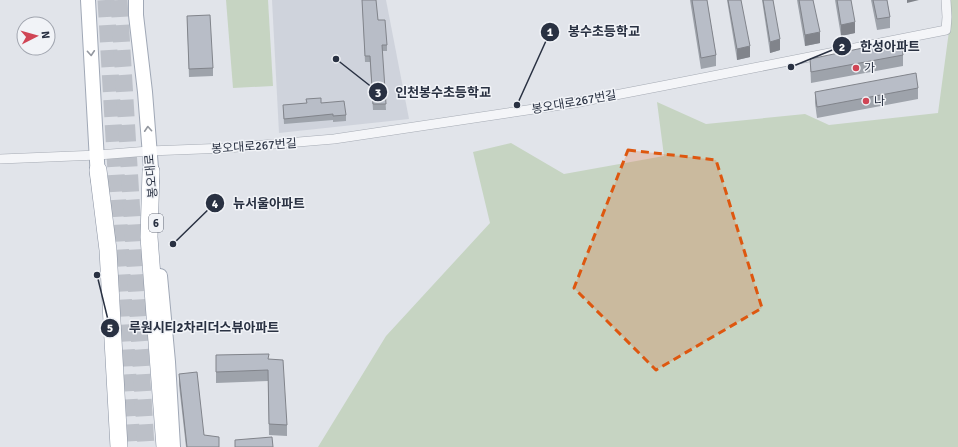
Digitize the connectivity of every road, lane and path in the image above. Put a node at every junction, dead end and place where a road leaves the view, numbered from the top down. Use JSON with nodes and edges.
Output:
{"nodes":[{"id":1,"x":88,"y":0,"type":"edge"},
{"id":2,"x":95,"y":0,"type":"edge"},
{"id":3,"x":131,"y":0,"type":"edge"},
{"id":4,"x":136,"y":0,"type":"edge"},
{"id":5,"x":946,"y":0,"type":"edge"},
{"id":6,"x":136,"y":15,"type":"junction"},
{"id":7,"x":89,"y":26,"type":"junction"},
{"id":8,"x":149,"y":151,"type":"junction"},
{"id":9,"x":0,"y":159,"type":"edge"},
{"id":10,"x":98,"y":162,"type":"junction"},
{"id":11,"x":151,"y":171,"type":"junction"},
{"id":12,"x":112,"y":447,"type":"edge"},
{"id":13,"x":119,"y":447,"type":"edge"},
{"id":14,"x":165,"y":447,"type":"edge"},
{"id":15,"x":173,"y":447,"type":"edge"}],
"edges":[{"from":1,"to":7,"type":"main road"},
{"from":2,"to":7,"type":"main road"},
{"from":3,"to":6,"type":"main road"},
{"from":4,"to":6,"type":"main road","name":"봉오대로","number":"6"},
{"from":5,"to":8,"type":"street","name":"봉오대로267번길"},
{"from":8,"to":6,"type":"main road","name":"봉오대로","number":"6","one_way":true},
{"from":7,"to":10,"type":"main road","one_way":true},
{"from":8,"to":10,"type":"street","name":"봉오대로267번길"},
{"from":8,"to":11,"type":"main road","name":"봉오대로","number":"6"},
{"from":9,"to":10,"type":"street","name":"봉오대로267번길"},
{"from":10,"to":12,"type":"main road"},
{"from":10,"to":13,"type":"highway"},
{"from":11,"to":14,"type":"highway"},
{"from":11,"to":15,"type":"main road","name":"봉오대로","number":"6"}]}
